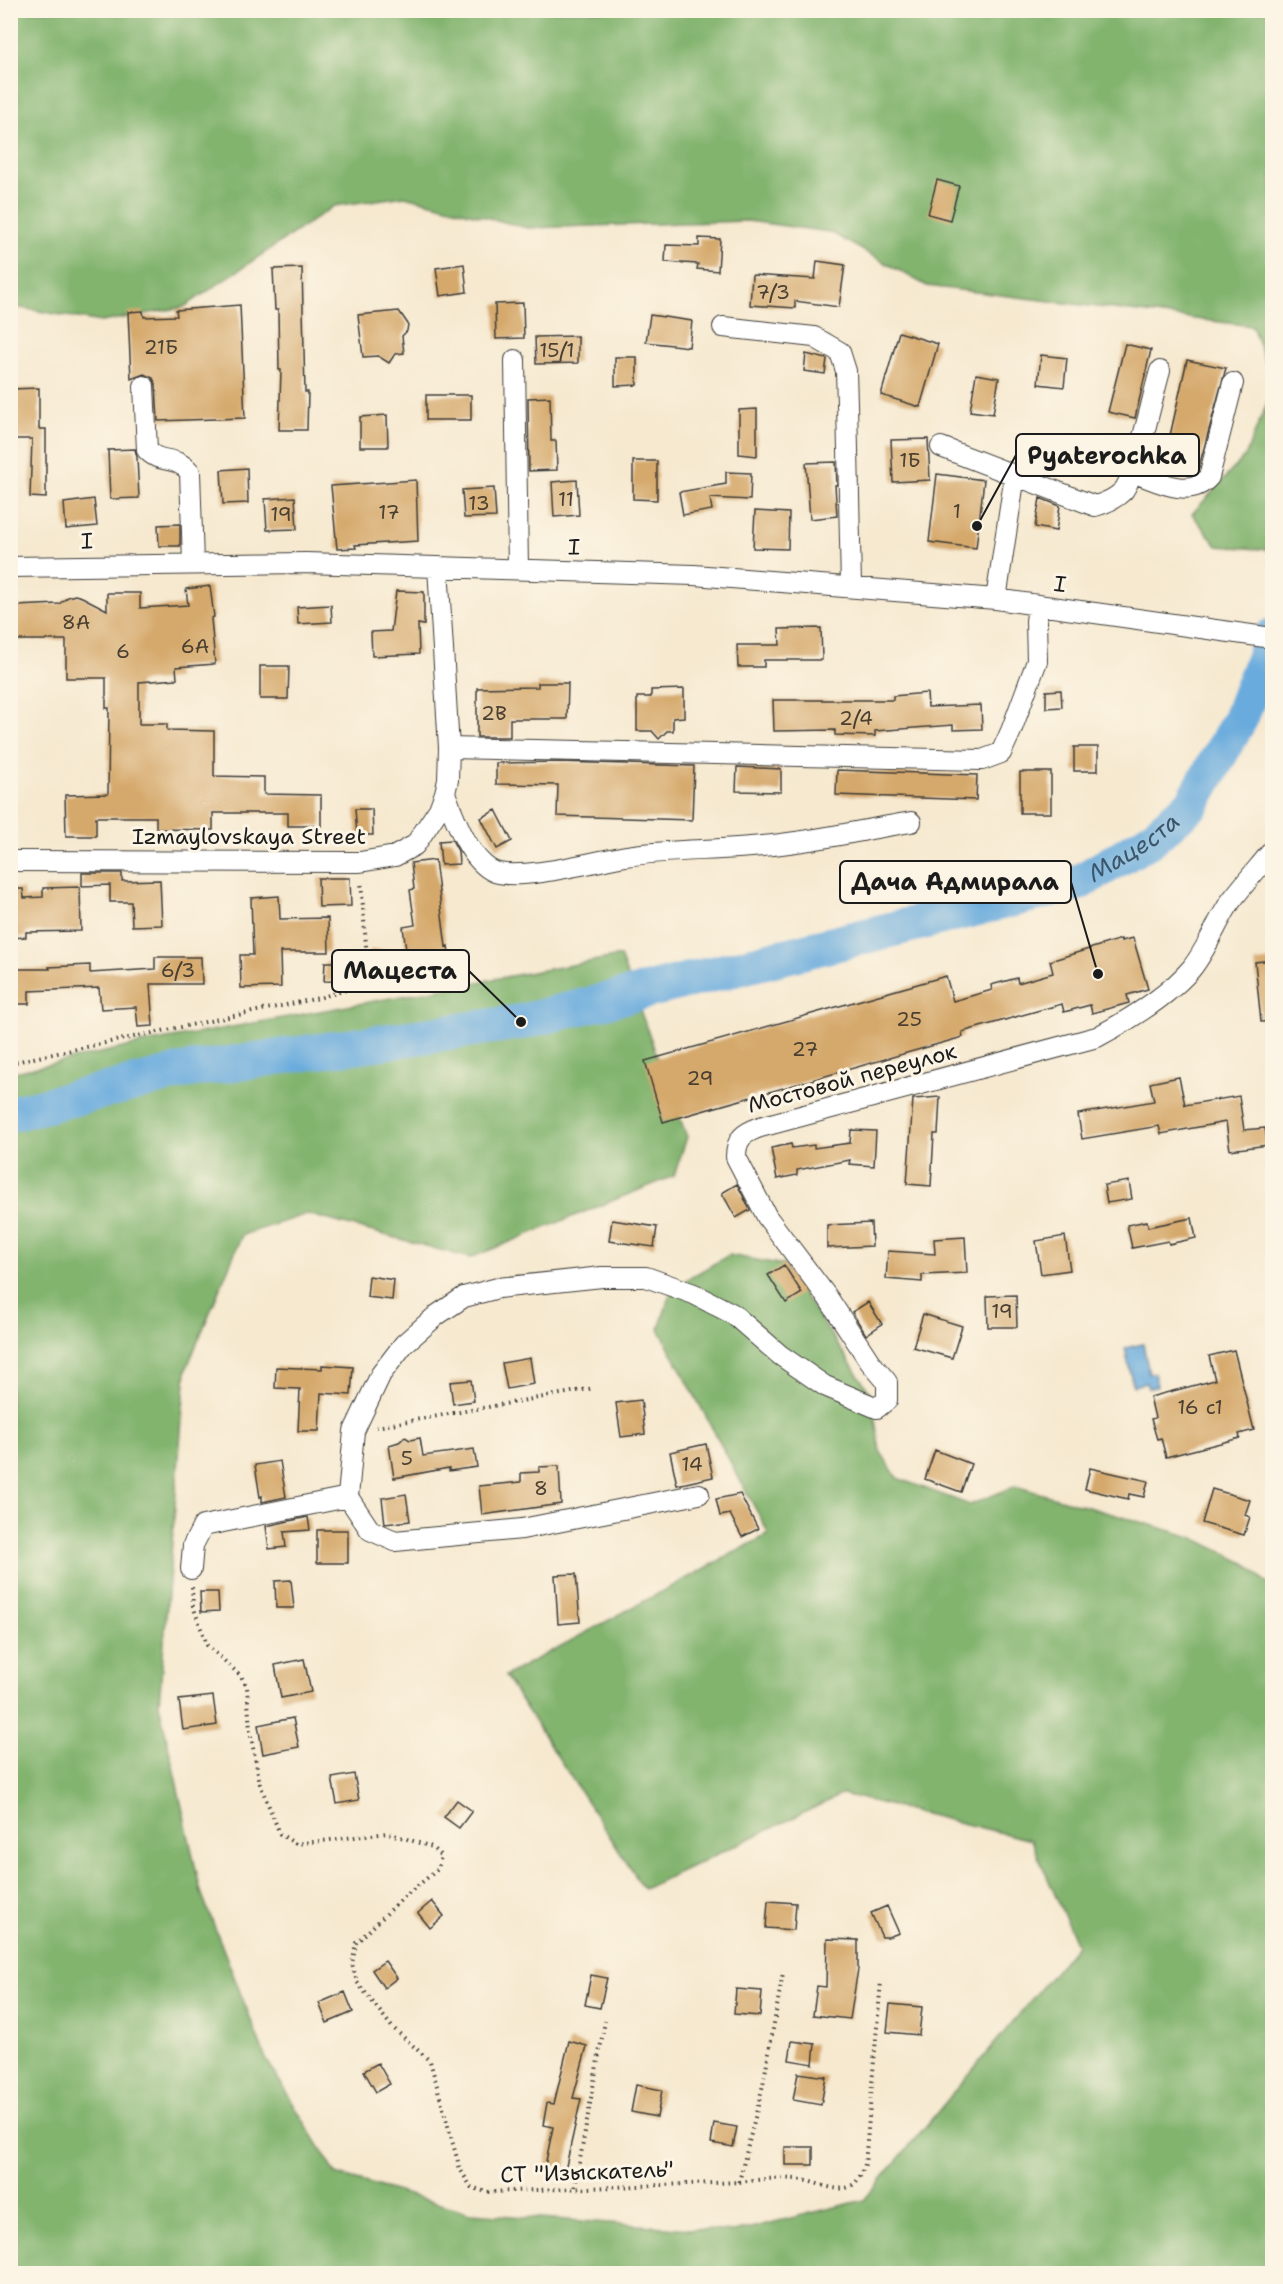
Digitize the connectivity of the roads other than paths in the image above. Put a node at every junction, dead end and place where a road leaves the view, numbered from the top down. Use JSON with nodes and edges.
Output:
{"nodes":[{"id":1,"x":723,"y":327,"type":"dead end"},
{"id":2,"x":515,"y":360,"type":"dead end"},
{"id":3,"x":1160,"y":370,"type":"dead end"},
{"id":4,"x":1233,"y":383,"type":"dead end"},
{"id":5,"x":144,"y":386,"type":"dead end"},
{"id":6,"x":941,"y":447,"type":"dead end"},
{"id":7,"x":1132,"y":472,"type":"junction"},
{"id":8,"x":1015,"y":475,"type":"junction"},
{"id":9,"x":193,"y":563,"type":"junction"},
{"id":10,"x":10,"y":567,"type":"edge"},
{"id":11,"x":438,"y":567,"type":"junction"},
{"id":12,"x":518,"y":569,"type":"junction"},
{"id":13,"x":850,"y":586,"type":"junction"},
{"id":14,"x":996,"y":599,"type":"junction"},
{"id":15,"x":1038,"y":606,"type":"junction"},
{"id":16,"x":1272,"y":638,"type":"edge"},
{"id":17,"x":449,"y":748,"type":"junction"},
{"id":18,"x":445,"y":793,"type":"junction"},
{"id":19,"x":911,"y":822,"type":"dead end"},
{"id":20,"x":1272,"y":851,"type":"edge"},
{"id":21,"x":10,"y":861,"type":"edge"},
{"id":22,"x":699,"y":1494,"type":"dead end"},
{"id":23,"x":348,"y":1497,"type":"junction"},
{"id":24,"x":191,"y":1569,"type":"road end"}],
"edges":[{"from":1,"to":13,"type":"street"},
{"from":2,"to":12,"type":"street"},
{"from":3,"to":7,"type":"street"},
{"from":4,"to":7,"type":"street"},
{"from":5,"to":9,"type":"street"},
{"from":6,"to":8,"type":"street"},
{"from":7,"to":8,"type":"street"},
{"from":8,"to":14,"type":"street"},
{"from":9,"to":10,"type":"street","name":"I"},
{"from":9,"to":11,"type":"street","name":"I"},
{"from":11,"to":12,"type":"street","name":"I"},
{"from":11,"to":17,"type":"street","name":"Izmaylovskaya Street"},
{"from":12,"to":13,"type":"street","name":"I"},
{"from":13,"to":14,"type":"street","name":"I"},
{"from":14,"to":15,"type":"street","name":"I"},
{"from":15,"to":16,"type":"street","name":"I"},
{"from":15,"to":17,"type":"street"},
{"from":17,"to":18,"type":"street","name":"Izmaylovskaya Street"},
{"from":18,"to":19,"type":"street"},
{"from":18,"to":21,"type":"street","name":"Izmaylovskaya Street"},
{"from":20,"to":23,"type":"street","name":"Мостовой переулок"},
{"from":22,"to":23,"type":"street"},
{"from":23,"to":24,"type":"street"}]}
